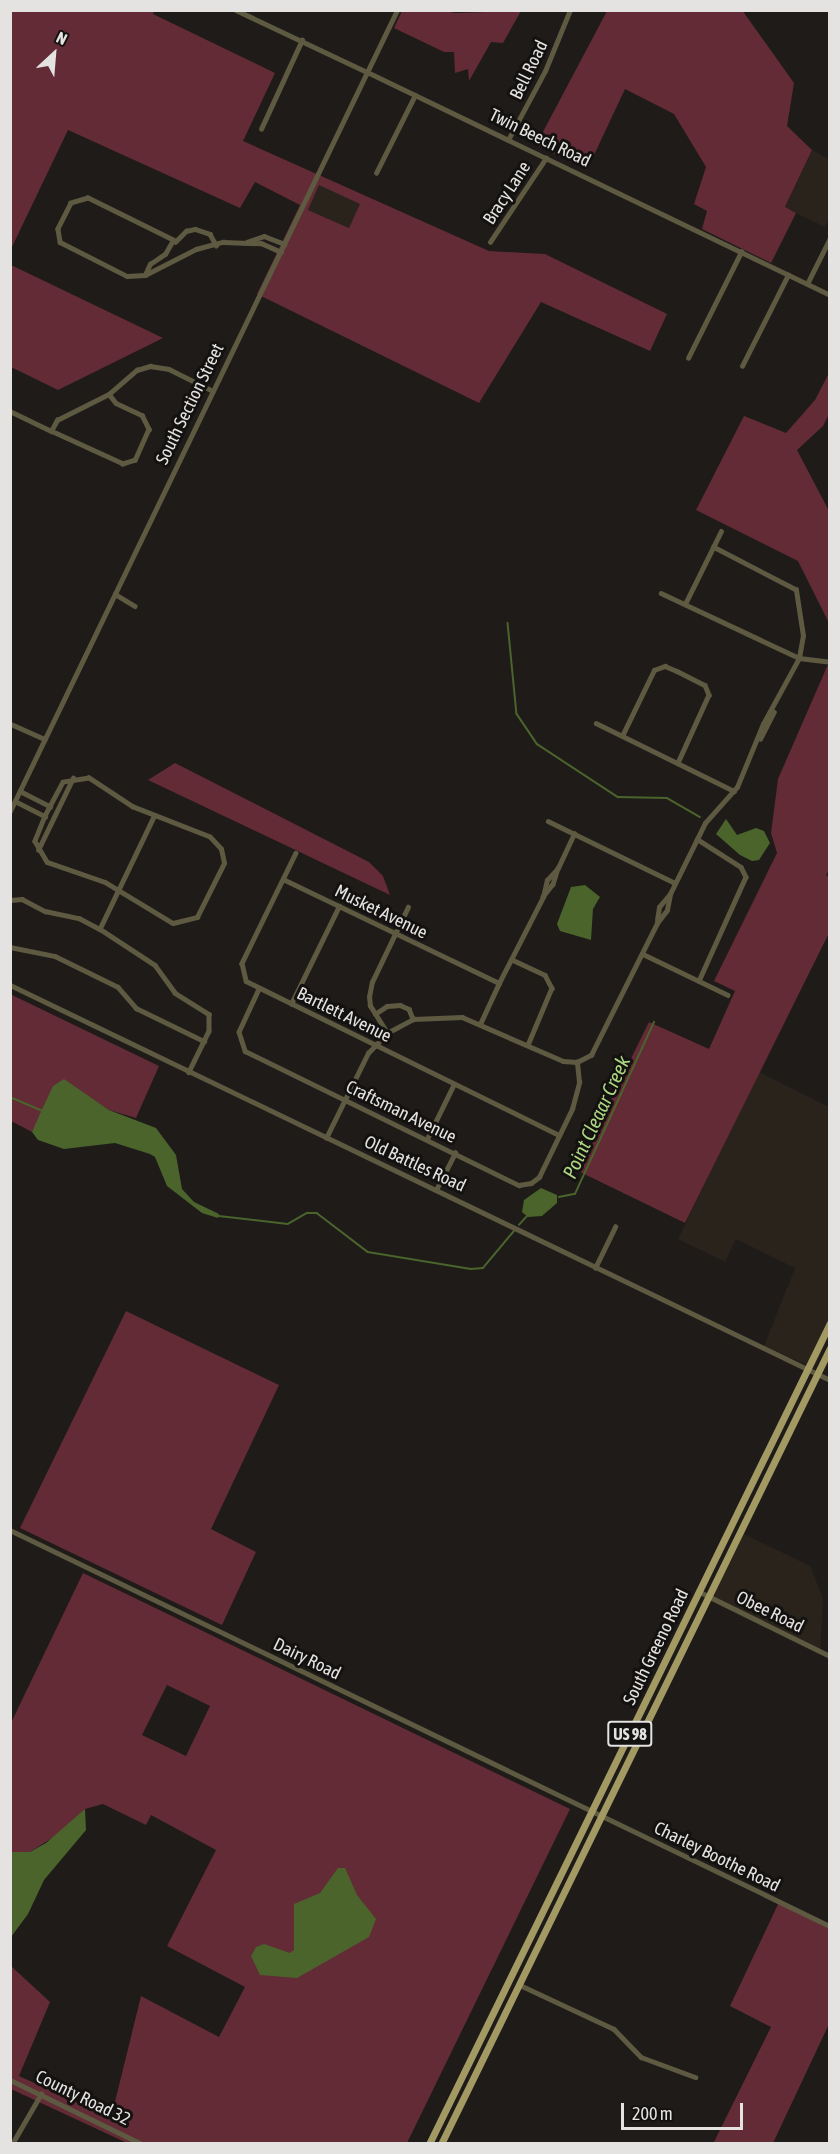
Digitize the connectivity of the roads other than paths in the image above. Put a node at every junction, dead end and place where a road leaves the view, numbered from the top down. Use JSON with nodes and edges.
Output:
{"nodes":[{"id":1,"x":236,"y":10,"type":"edge"},
{"id":2,"x":397,"y":10,"type":"edge"},
{"id":3,"x":570,"y":10,"type":"edge"},
{"id":4,"x":302,"y":40,"type":"junction"},
{"id":5,"x":367,"y":72,"type":"junction"},
{"id":6,"x":415,"y":95,"type":"junction"},
{"id":7,"x":261,"y":129,"type":"dead end"},
{"id":8,"x":508,"y":140,"type":"junction"},
{"id":9,"x":546,"y":158,"type":"junction"},
{"id":10,"x":376,"y":173,"type":"dead end"},
{"id":11,"x":830,"y":238,"type":"edge"},
{"id":12,"x":175,"y":242,"type":"junction"},
{"id":13,"x":247,"y":242,"type":"junction"},
{"id":14,"x":490,"y":242,"type":"dead end"},
{"id":15,"x":285,"y":244,"type":"junction"},
{"id":16,"x":216,"y":245,"type":"junction"},
{"id":17,"x":281,"y":252,"type":"junction"},
{"id":18,"x":741,"y":252,"type":"junction"},
{"id":19,"x":145,"y":275,"type":"junction"},
{"id":20,"x":788,"y":275,"type":"junction"},
{"id":21,"x":807,"y":284,"type":"junction"},
{"id":22,"x":830,"y":295,"type":"edge"},
{"id":23,"x":688,"y":358,"type":"dead end"},
{"id":24,"x":742,"y":366,"type":"dead end"},
{"id":25,"x":213,"y":391,"type":"junction"},
{"id":26,"x":108,"y":394,"type":"junction"},
{"id":27,"x":10,"y":411,"type":"edge"},
{"id":28,"x":51,"y":430,"type":"junction"},
{"id":29,"x":721,"y":531,"type":"dead end"},
{"id":30,"x":713,"y":547,"type":"junction"},
{"id":31,"x":661,"y":593,"type":"dead end"},
{"id":32,"x":115,"y":594,"type":"junction"},
{"id":33,"x":685,"y":604,"type":"junction"},
{"id":34,"x":135,"y":606,"type":"dead end"},
{"id":35,"x":799,"y":658,"type":"junction"},
{"id":36,"x":830,"y":662,"type":"edge"},
{"id":37,"x":596,"y":723,"type":"dead end"},
{"id":38,"x":11,"y":724,"type":"edge"},
{"id":39,"x":622,"y":736,"type":"junction"},
{"id":40,"x":45,"y":740,"type":"junction"},
{"id":41,"x":678,"y":763,"type":"junction"},
{"id":42,"x":73,"y":778,"type":"junction"},
{"id":43,"x":20,"y":791,"type":"junction"},
{"id":44,"x":734,"y":791,"type":"junction"},
{"id":45,"x":15,"y":801,"type":"junction"},
{"id":46,"x":49,"y":807,"type":"junction"},
{"id":47,"x":10,"y":811,"type":"edge"},
{"id":48,"x":56,"y":812,"type":"junction"},
{"id":49,"x":45,"y":816,"type":"junction"},
{"id":50,"x":154,"y":817,"type":"junction"},
{"id":51,"x":548,"y":821,"type":"dead end"},
{"id":52,"x":573,"y":833,"type":"junction"},
{"id":53,"x":697,"y":839,"type":"junction"},
{"id":54,"x":38,"y":850,"type":"junction"},
{"id":55,"x":296,"y":853,"type":"dead end"},
{"id":56,"x":283,"y":879,"type":"junction"},
{"id":57,"x":675,"y":883,"type":"junction"},
{"id":58,"x":119,"y":891,"type":"junction"},
{"id":59,"x":10,"y":900,"type":"edge"},
{"id":60,"x":339,"y":906,"type":"junction"},
{"id":61,"x":408,"y":907,"type":"dead end"},
{"id":62,"x":100,"y":928,"type":"junction"},
{"id":63,"x":396,"y":933,"type":"junction"},
{"id":64,"x":10,"y":947,"type":"edge"},
{"id":65,"x":642,"y":954,"type":"junction"},
{"id":66,"x":513,"y":960,"type":"junction"},
{"id":67,"x":699,"y":981,"type":"junction"},
{"id":68,"x":500,"y":983,"type":"junction"},
{"id":69,"x":10,"y":985,"type":"edge"},
{"id":70,"x":259,"y":989,"type":"junction"},
{"id":71,"x":728,"y":995,"type":"dead end"},
{"id":72,"x":291,"y":1004,"type":"junction"},
{"id":73,"x":375,"y":1014,"type":"junction"},
{"id":74,"x":413,"y":1019,"type":"junction"},
{"id":75,"x":481,"y":1022,"type":"junction"},
{"id":76,"x":387,"y":1033,"type":"junction"},
{"id":77,"x":204,"y":1041,"type":"junction"},
{"id":78,"x":528,"y":1045,"type":"junction"},
{"id":79,"x":375,"y":1046,"type":"junction"},
{"id":80,"x":577,"y":1062,"type":"junction"},
{"id":81,"x":189,"y":1072,"type":"junction"},
{"id":82,"x":454,"y":1084,"type":"junction"},
{"id":83,"x":344,"y":1099,"type":"junction"},
{"id":84,"x":559,"y":1135,"type":"junction"},
{"id":85,"x":326,"y":1138,"type":"junction"},
{"id":86,"x":427,"y":1139,"type":"junction"},
{"id":87,"x":454,"y":1153,"type":"junction"},
{"id":88,"x":436,"y":1190,"type":"junction"},
{"id":89,"x":615,"y":1227,"type":"dead end"},
{"id":90,"x":596,"y":1268,"type":"junction"},
{"id":91,"x":830,"y":1323,"type":"edge"},
{"id":92,"x":830,"y":1348,"type":"edge"},
{"id":93,"x":807,"y":1368,"type":"junction"},
{"id":94,"x":817,"y":1373,"type":"junction"},
{"id":95,"x":830,"y":1380,"type":"edge"},
{"id":96,"x":10,"y":1530,"type":"edge"},
{"id":97,"x":700,"y":1592,"type":"junction"},
{"id":98,"x":708,"y":1597,"type":"junction"},
{"id":99,"x":830,"y":1656,"type":"edge"},
{"id":100,"x":592,"y":1812,"type":"junction"},
{"id":101,"x":601,"y":1816,"type":"junction"},
{"id":102,"x":830,"y":1926,"type":"edge"},
{"id":103,"x":520,"y":1985,"type":"junction"},
{"id":104,"x":482,"y":2034,"type":"junction"},
{"id":105,"x":493,"y":2040,"type":"junction"},
{"id":106,"x":695,"y":2077,"type":"dead end"},
{"id":107,"x":10,"y":2080,"type":"edge"},
{"id":108,"x":41,"y":2094,"type":"junction"},
{"id":109,"x":12,"y":2144,"type":"edge"},
{"id":110,"x":142,"y":2144,"type":"edge"},
{"id":111,"x":429,"y":2144,"type":"edge"},
{"id":112,"x":441,"y":2144,"type":"edge"}],
"edges":[{"from":1,"to":4,"type":"street","name":"Twin Beech Road"},
{"from":2,"to":5,"type":"street","name":"South Section Street"},
{"from":3,"to":8,"type":"street","name":"Bell Road"},
{"from":4,"to":5,"type":"street","name":"Twin Beech Road"},
{"from":4,"to":7,"type":"street"},
{"from":5,"to":6,"type":"street","name":"Twin Beech Road"},
{"from":5,"to":15,"type":"street","name":"South Section Street"},
{"from":6,"to":8,"type":"street","name":"Twin Beech Road"},
{"from":6,"to":10,"type":"street"},
{"from":8,"to":9,"type":"street","name":"Twin Beech Road"},
{"from":9,"to":14,"type":"street","name":"Bracy Lane"},
{"from":9,"to":18,"type":"street","name":"Twin Beech Road"},
{"from":11,"to":21,"type":"street"},
{"from":12,"to":16,"type":"street"},
{"from":12,"to":19,"type":"street"},
{"from":12,"to":19,"type":"street"},
{"from":13,"to":15,"type":"street"},
{"from":13,"to":16,"type":"street"},
{"from":13,"to":17,"type":"street"},
{"from":15,"to":17,"type":"street","name":"South Section Street"},
{"from":16,"to":19,"type":"street"},
{"from":17,"to":25,"type":"street","name":"South Section Street"},
{"from":18,"to":20,"type":"street","name":"Twin Beech Road"},
{"from":18,"to":23,"type":"street"},
{"from":20,"to":21,"type":"street","name":"Twin Beech Road"},
{"from":20,"to":24,"type":"street"},
{"from":21,"to":22,"type":"street","name":"Twin Beech Road"},
{"from":25,"to":26,"type":"street"},
{"from":25,"to":32,"type":"street","name":"South Section Street"},
{"from":26,"to":28,"type":"street"},
{"from":26,"to":28,"type":"street"},
{"from":27,"to":28,"type":"street"},
{"from":29,"to":30,"type":"street"},
{"from":30,"to":33,"type":"street"},
{"from":30,"to":35,"type":"street"},
{"from":31,"to":33,"type":"street"},
{"from":32,"to":34,"type":"street"},
{"from":32,"to":40,"type":"street","name":"South Section Street"},
{"from":33,"to":35,"type":"street"},
{"from":35,"to":36,"type":"street"},
{"from":35,"to":44,"type":"street"},
{"from":37,"to":39,"type":"street"},
{"from":38,"to":40,"type":"street"},
{"from":39,"to":41,"type":"street"},
{"from":39,"to":41,"type":"street"},
{"from":40,"to":43,"type":"street","name":"South Section Street"},
{"from":41,"to":44,"type":"street"},
{"from":42,"to":46,"type":"street"},
{"from":42,"to":48,"type":"street"},
{"from":42,"to":50,"type":"street"},
{"from":43,"to":45,"type":"street","name":"South Section Street"},
{"from":43,"to":46,"type":"street"},
{"from":44,"to":53,"type":"street"},
{"from":45,"to":47,"type":"street","name":"South Section Street"},
{"from":45,"to":49,"type":"street"},
{"from":46,"to":48,"type":"street"},
{"from":46,"to":49,"type":"street"},
{"from":48,"to":54,"type":"street"},
{"from":49,"to":54,"type":"street"},
{"from":50,"to":58,"type":"street"},
{"from":50,"to":58,"type":"street"},
{"from":51,"to":52,"type":"street"},
{"from":52,"to":57,"type":"street"},
{"from":52,"to":66,"type":"street"},
{"from":53,"to":57,"type":"street"},
{"from":53,"to":67,"type":"street"},
{"from":54,"to":58,"type":"street"},
{"from":55,"to":56,"type":"street","name":"Bartlett Avenue"},
{"from":56,"to":60,"type":"street","name":"Musket Avenue"},
{"from":56,"to":70,"type":"street","name":"Bartlett Avenue"},
{"from":57,"to":65,"type":"street"},
{"from":58,"to":62,"type":"street"},
{"from":59,"to":62,"type":"street"},
{"from":60,"to":63,"type":"street","name":"Musket Avenue"},
{"from":60,"to":72,"type":"street"},
{"from":61,"to":63,"type":"street"},
{"from":62,"to":77,"type":"street"},
{"from":63,"to":68,"type":"street","name":"Musket Avenue"},
{"from":63,"to":73,"type":"street"},
{"from":64,"to":77,"type":"street"},
{"from":65,"to":67,"type":"street"},
{"from":65,"to":80,"type":"street"},
{"from":66,"to":68,"type":"street"},
{"from":66,"to":78,"type":"street"},
{"from":67,"to":71,"type":"street"},
{"from":68,"to":75,"type":"street"},
{"from":69,"to":81,"type":"street","name":"Old Battles Road"},
{"from":70,"to":72,"type":"street","name":"Bartlett Avenue"},
{"from":70,"to":83,"type":"street","name":"Craftsman Avenue"},
{"from":72,"to":79,"type":"street","name":"Bartlett Avenue"},
{"from":73,"to":74,"type":"street"},
{"from":73,"to":76,"type":"street"},
{"from":74,"to":75,"type":"street"},
{"from":74,"to":76,"type":"street"},
{"from":75,"to":78,"type":"street"},
{"from":76,"to":79,"type":"street"},
{"from":77,"to":81,"type":"street"},
{"from":78,"to":80,"type":"street"},
{"from":79,"to":82,"type":"street","name":"Bartlett Avenue"},
{"from":79,"to":83,"type":"street"},
{"from":80,"to":84,"type":"street","name":"Craftsman Avenue"},
{"from":81,"to":85,"type":"street","name":"Old Battles Road"},
{"from":82,"to":84,"type":"street","name":"Bartlett Avenue"},
{"from":82,"to":86,"type":"street"},
{"from":83,"to":85,"type":"street"},
{"from":83,"to":86,"type":"street","name":"Craftsman Avenue"},
{"from":84,"to":87,"type":"street","name":"Craftsman Avenue"},
{"from":85,"to":88,"type":"street","name":"Old Battles Road"},
{"from":86,"to":87,"type":"street","name":"Craftsman Avenue"},
{"from":87,"to":88,"type":"street"},
{"from":88,"to":90,"type":"street","name":"Old Battles Road"},
{"from":89,"to":90,"type":"street"},
{"from":90,"to":93,"type":"street","name":"Old Battles Road"},
{"from":91,"to":93,"type":"main road","name":"South Greeno Road","number":"US 98"},
{"from":92,"to":94,"type":"main road","name":"South Greeno Road","number":"US 98"},
{"from":93,"to":94,"type":"street","name":"Old Battles Road"},
{"from":93,"to":97,"type":"main road","name":"South Greeno Road","number":"US 98"},
{"from":94,"to":95,"type":"street","name":"Old Battles Road"},
{"from":94,"to":98,"type":"main road","name":"South Greeno Road","number":"US 98"},
{"from":96,"to":100,"type":"street","name":"Dairy Road"},
{"from":97,"to":98,"type":"street","name":"Obee Road"},
{"from":97,"to":100,"type":"main road","name":"South Greeno Road","number":"US 98"},
{"from":98,"to":99,"type":"street","name":"Obee Road"},
{"from":98,"to":101,"type":"main road","name":"South Greeno Road","number":"US 98"},
{"from":100,"to":101,"type":"street","name":"Charley Boothe Road"},
{"from":100,"to":104,"type":"main road","name":"South Greeno Road","number":"US 98"},
{"from":101,"to":102,"type":"street","name":"Charley Boothe Road"},
{"from":101,"to":103,"type":"main road","name":"South Greeno Road","number":"US 98"},
{"from":103,"to":105,"type":"main road","name":"South Greeno Road","number":"US 98"},
{"from":103,"to":106,"type":"street"},
{"from":104,"to":105,"type":"street"},
{"from":104,"to":111,"type":"main road","name":"South Greeno Road","number":"US 98"},
{"from":105,"to":112,"type":"main road","name":"South Greeno Road","number":"US 98"},
{"from":107,"to":108,"type":"street","name":"County Road 32"},
{"from":108,"to":109,"type":"street"},
{"from":108,"to":110,"type":"street","name":"County Road 32"}]}
